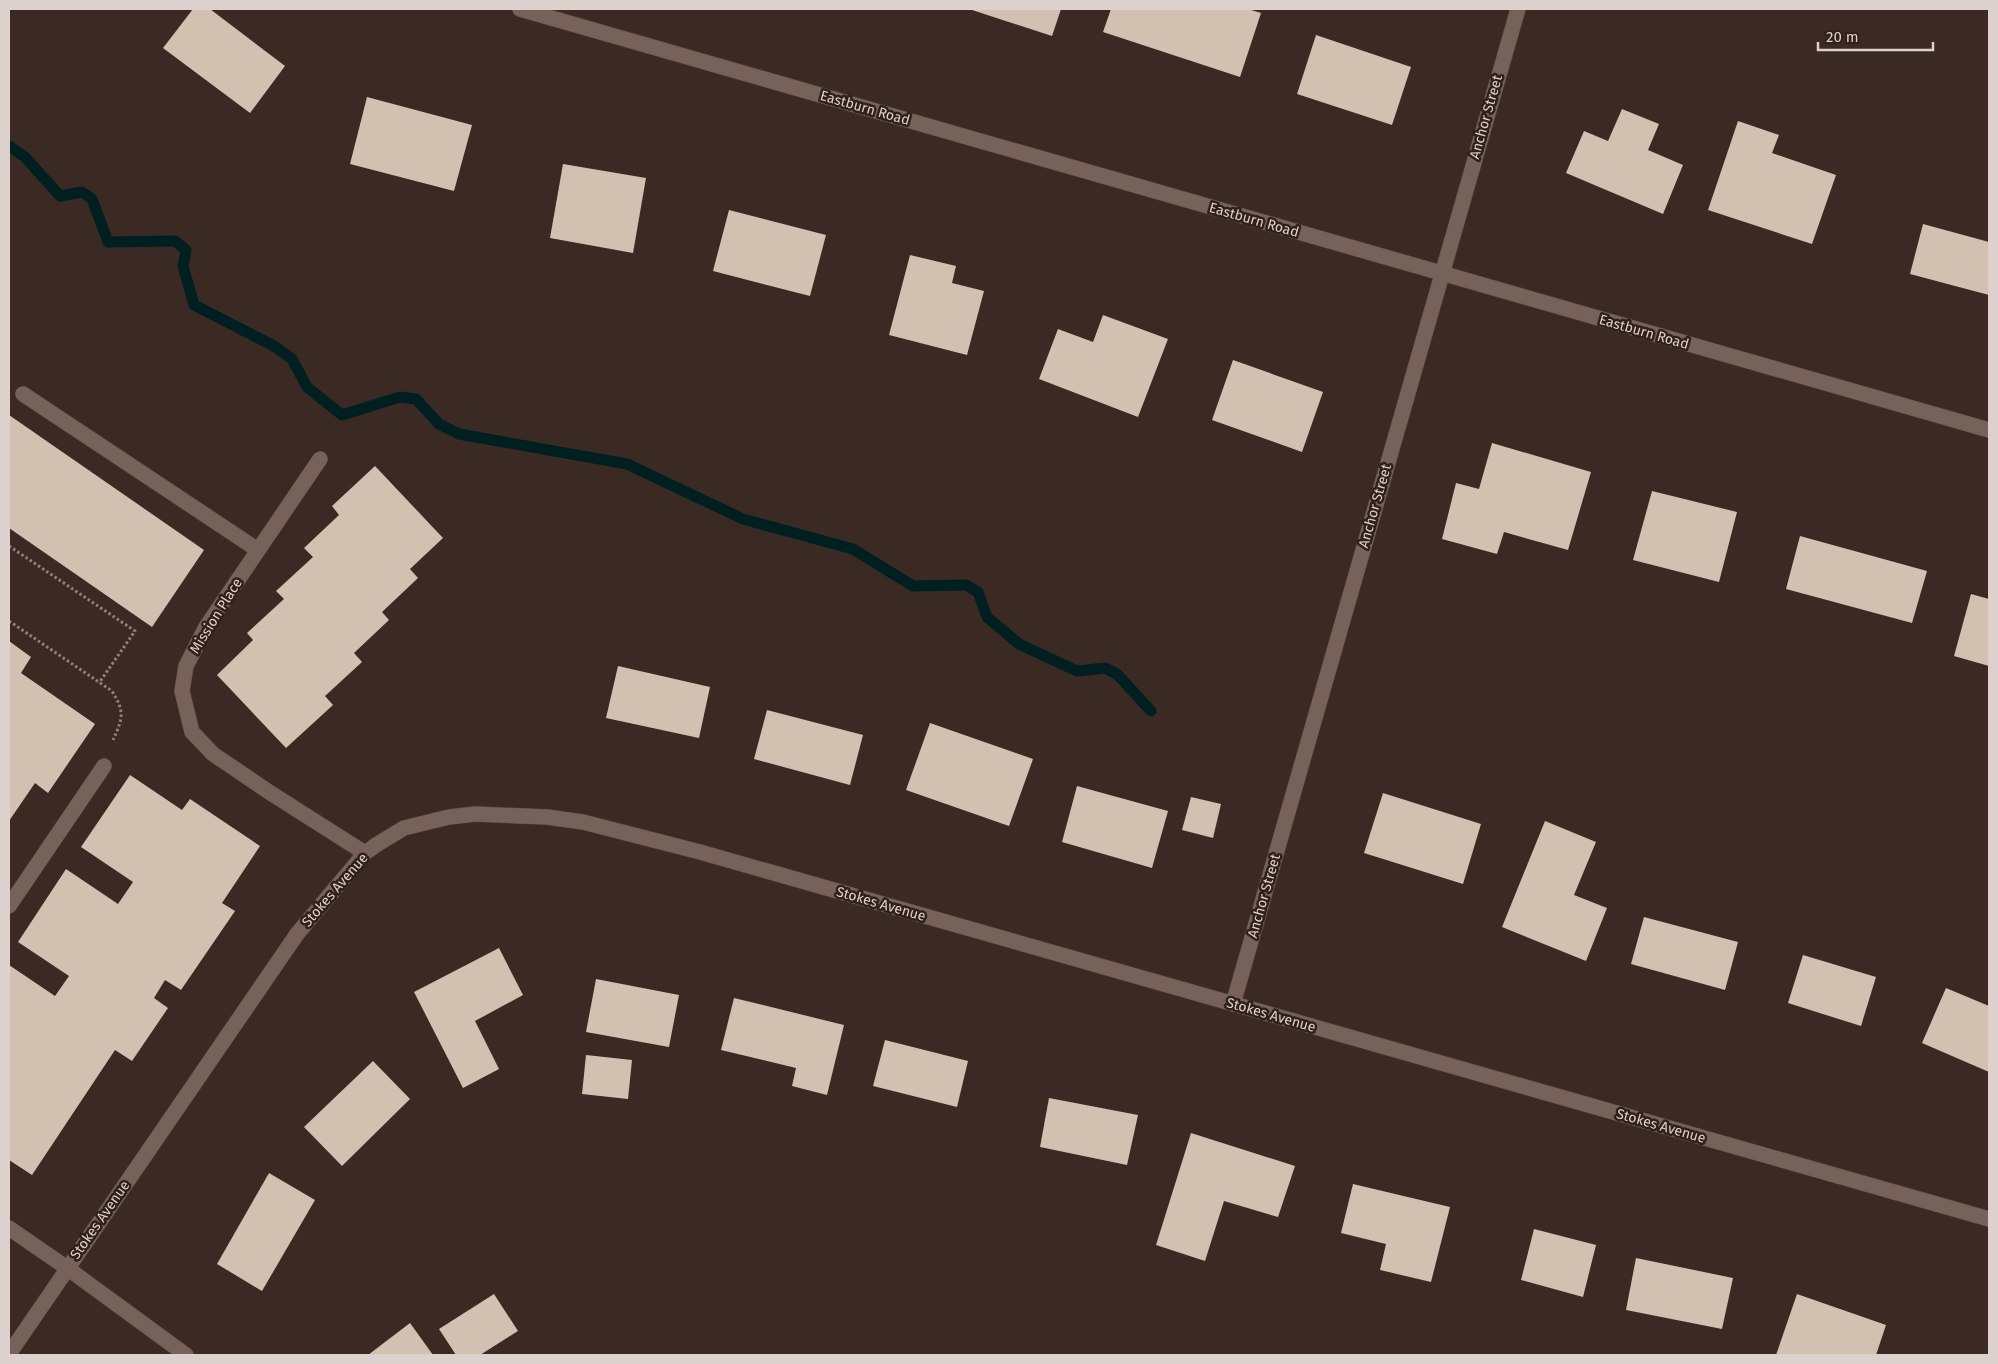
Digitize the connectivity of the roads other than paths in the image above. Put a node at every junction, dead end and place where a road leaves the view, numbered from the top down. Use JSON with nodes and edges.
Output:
{"nodes":[{"id":1,"x":520,"y":9,"type":"edge"},
{"id":2,"x":1518,"y":9,"type":"edge"},
{"id":3,"x":1441,"y":274,"type":"junction"},
{"id":4,"x":23,"y":394,"type":"dead end"},
{"id":5,"x":1989,"y":430,"type":"edge"},
{"id":6,"x":320,"y":459,"type":"dead end"},
{"id":7,"x":258,"y":550,"type":"junction"},
{"id":8,"x":104,"y":766,"type":"dead end"},
{"id":9,"x":365,"y":854,"type":"junction"},
{"id":10,"x":11,"y":896,"type":"edge"},
{"id":11,"x":1233,"y":1004,"type":"junction"},
{"id":12,"x":1989,"y":1220,"type":"edge"},
{"id":13,"x":9,"y":1228,"type":"edge"},
{"id":14,"x":67,"y":1268,"type":"junction"},
{"id":15,"x":9,"y":1354,"type":"edge"},
{"id":16,"x":186,"y":1355,"type":"edge"}],
"edges":[{"from":1,"to":3,"type":"street","name":"Eastburn Road"},
{"from":2,"to":3,"type":"street","name":"Anchor Street"},
{"from":3,"to":5,"type":"street","name":"Eastburn Road"},
{"from":3,"to":11,"type":"street","name":"Anchor Street"},
{"from":4,"to":7,"type":"street"},
{"from":6,"to":7,"type":"street","name":"Mission Place"},
{"from":7,"to":9,"type":"street","name":"Mission Place"},
{"from":8,"to":10,"type":"street"},
{"from":9,"to":11,"type":"street","name":"Stokes Avenue"},
{"from":9,"to":14,"type":"street","name":"Stokes Avenue"},
{"from":11,"to":12,"type":"street","name":"Stokes Avenue"},
{"from":13,"to":14,"type":"street"},
{"from":14,"to":15,"type":"street","name":"Stokes Avenue"},
{"from":14,"to":16,"type":"street"}]}
